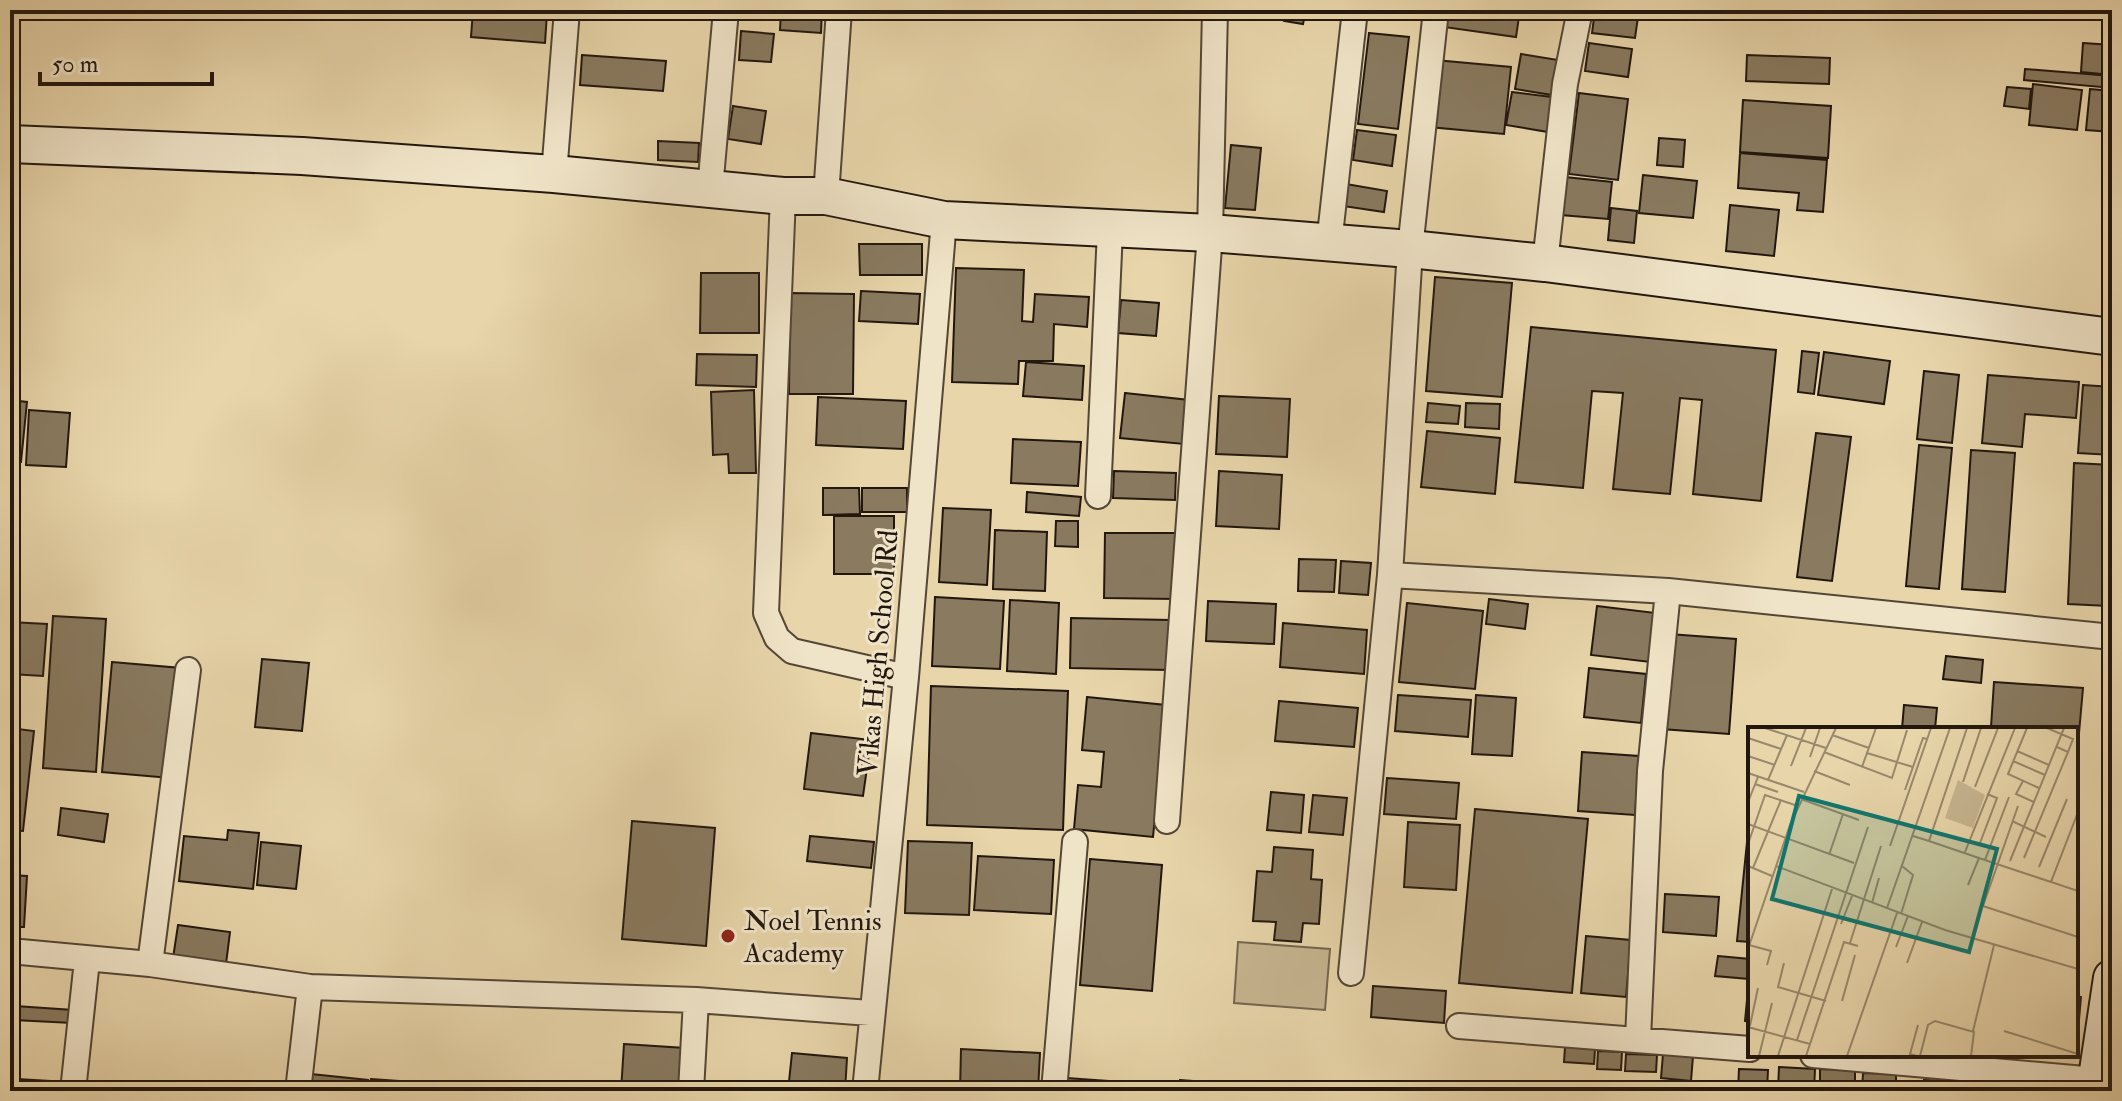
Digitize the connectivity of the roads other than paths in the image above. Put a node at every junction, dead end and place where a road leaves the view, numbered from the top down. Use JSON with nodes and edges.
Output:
{"nodes":[{"id":1,"x":567,"y":10,"type":"edge"},
{"id":2,"x":726,"y":10,"type":"edge"},
{"id":3,"x":839,"y":10,"type":"edge"},
{"id":4,"x":1215,"y":10,"type":"edge"},
{"id":5,"x":1355,"y":10,"type":"edge"},
{"id":6,"x":1436,"y":10,"type":"edge"},
{"id":7,"x":1580,"y":10,"type":"edge"},
{"id":8,"x":10,"y":144,"type":"edge"},
{"id":9,"x":554,"y":174,"type":"junction"},
{"id":10,"x":710,"y":189,"type":"junction"},
{"id":11,"x":783,"y":196,"type":"junction"},
{"id":12,"x":826,"y":196,"type":"junction"},
{"id":13,"x":944,"y":220,"type":"junction"},
{"id":14,"x":1110,"y":230,"type":"junction"},
{"id":15,"x":1210,"y":233,"type":"junction"},
{"id":16,"x":1329,"y":244,"type":"junction"},
{"id":17,"x":1410,"y":249,"type":"junction"},
{"id":18,"x":1545,"y":263,"type":"junction"},
{"id":19,"x":2112,"y":337,"type":"edge"},
{"id":20,"x":1098,"y":496,"type":"dead end"},
{"id":21,"x":1390,"y":575,"type":"junction"},
{"id":22,"x":1668,"y":591,"type":"junction"},
{"id":23,"x":2112,"y":637,"type":"edge"},
{"id":24,"x":188,"y":670,"type":"dead end"},
{"id":25,"x":906,"y":677,"type":"junction"},
{"id":26,"x":1167,"y":821,"type":"dead end"},
{"id":27,"x":1075,"y":842,"type":"dead end"},
{"id":28,"x":10,"y":951,"type":"edge"},
{"id":29,"x":87,"y":960,"type":"junction"},
{"id":30,"x":150,"y":964,"type":"junction"},
{"id":31,"x":1351,"y":973,"type":"dead end"},
{"id":32,"x":310,"y":987,"type":"junction"},
{"id":33,"x":2111,"y":994,"type":"edge"},
{"id":34,"x":696,"y":1000,"type":"junction"},
{"id":35,"x":870,"y":1013,"type":"junction"},
{"id":36,"x":1459,"y":1026,"type":"dead end"},
{"id":37,"x":1638,"y":1039,"type":"junction"},
{"id":38,"x":1748,"y":1049,"type":"edge"},
{"id":39,"x":1831,"y":1057,"type":"edge"},
{"id":40,"x":2096,"y":1086,"type":"edge"},
{"id":41,"x":73,"y":1091,"type":"edge"},
{"id":42,"x":298,"y":1091,"type":"edge"},
{"id":43,"x":691,"y":1091,"type":"edge"},
{"id":44,"x":865,"y":1091,"type":"edge"},
{"id":45,"x":1054,"y":1091,"type":"edge"}],
"edges":[{"from":1,"to":9,"type":"street"},
{"from":2,"to":10,"type":"street"},
{"from":3,"to":12,"type":"street"},
{"from":4,"to":15,"type":"street"},
{"from":5,"to":16,"type":"street"},
{"from":6,"to":17,"type":"street"},
{"from":7,"to":18,"type":"street"},
{"from":8,"to":9,"type":"street"},
{"from":9,"to":10,"type":"street"},
{"from":10,"to":11,"type":"street"},
{"from":11,"to":12,"type":"street"},
{"from":11,"to":25,"type":"street"},
{"from":12,"to":13,"type":"street"},
{"from":13,"to":14,"type":"street"},
{"from":13,"to":25,"type":"street","name":"Vikas High School Rd"},
{"from":14,"to":15,"type":"street"},
{"from":14,"to":20,"type":"street"},
{"from":15,"to":16,"type":"street"},
{"from":15,"to":26,"type":"street"},
{"from":16,"to":17,"type":"street"},
{"from":17,"to":18,"type":"street"},
{"from":17,"to":21,"type":"street"},
{"from":18,"to":19,"type":"street"},
{"from":21,"to":22,"type":"street"},
{"from":21,"to":31,"type":"street"},
{"from":22,"to":23,"type":"street"},
{"from":22,"to":37,"type":"street"},
{"from":24,"to":30,"type":"street"},
{"from":25,"to":35,"type":"street","name":"Vikas High School Rd"},
{"from":27,"to":45,"type":"street"},
{"from":28,"to":29,"type":"street"},
{"from":29,"to":30,"type":"street"},
{"from":29,"to":41,"type":"street"},
{"from":30,"to":32,"type":"street"},
{"from":32,"to":34,"type":"street"},
{"from":32,"to":42,"type":"street"},
{"from":33,"to":40,"type":"street"},
{"from":34,"to":35,"type":"street"},
{"from":34,"to":43,"type":"street"},
{"from":35,"to":44,"type":"street","name":"Vikas High School Rd"},
{"from":36,"to":37,"type":"street"},
{"from":37,"to":38,"type":"street"},
{"from":39,"to":40,"type":"street"}]}
